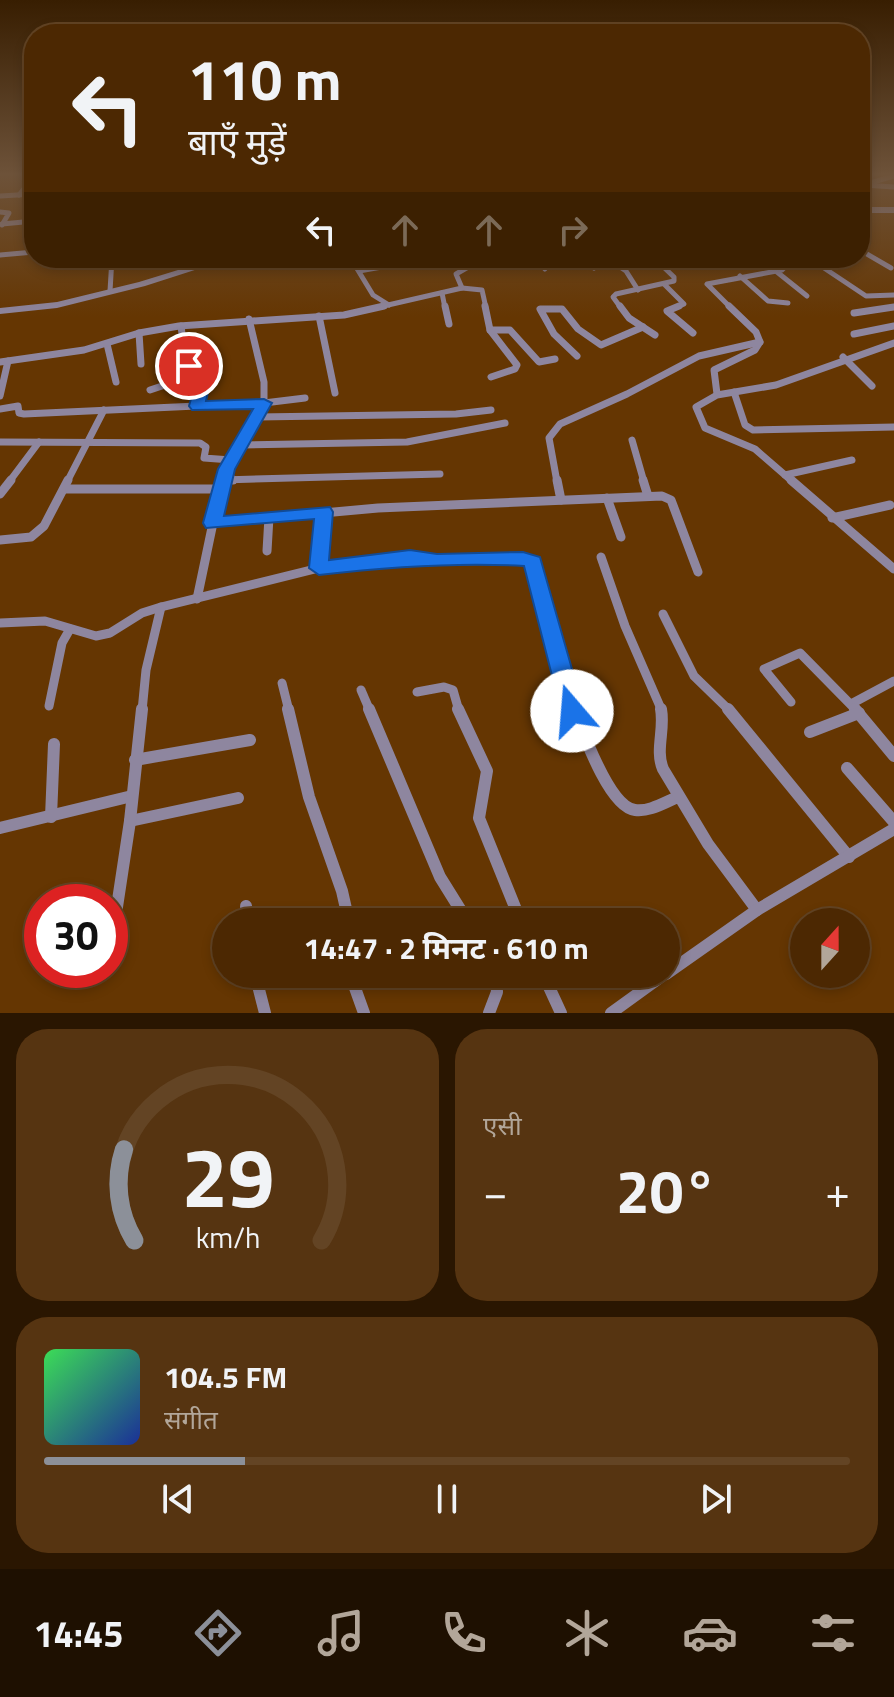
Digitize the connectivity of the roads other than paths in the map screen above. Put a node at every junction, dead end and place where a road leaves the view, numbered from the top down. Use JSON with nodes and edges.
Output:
{"nodes":[{"id":1,"x":24,"y":223,"type":"edge"},
{"id":2,"x":1,"y":227,"type":"edge"},
{"id":3,"x":24,"y":253,"type":"edge"},
{"id":4,"x":0,"y":255,"type":"edge"},
{"id":5,"x":870,"y":256,"type":"edge"},
{"id":6,"x":111,"y":268,"type":"edge"},
{"id":7,"x":192,"y":268,"type":"edge"},
{"id":8,"x":357,"y":268,"type":"edge"},
{"id":9,"x":376,"y":268,"type":"edge"},
{"id":10,"x":466,"y":268,"type":"edge"},
{"id":11,"x":622,"y":268,"type":"edge"},
{"id":12,"x":664,"y":268,"type":"edge"},
{"id":13,"x":783,"y":268,"type":"edge"},
{"id":14,"x":824,"y":268,"type":"edge"},
{"id":15,"x":891,"y":268,"type":"dead end"},
{"id":16,"x":359,"y":271,"type":"junction"},
{"id":17,"x":777,"y":272,"type":"junction"},
{"id":18,"x":740,"y":276,"type":"junction"},
{"id":19,"x":664,"y":284,"type":"junction"},
{"id":20,"x":462,"y":288,"type":"junction"},
{"id":21,"x":638,"y":290,"type":"junction"},
{"id":22,"x":110,"y":291,"type":"junction"},
{"id":23,"x":442,"y":293,"type":"junction"},
{"id":24,"x":893,"y":295,"type":"edge"},
{"id":25,"x":807,"y":296,"type":"dead end"},
{"id":26,"x":788,"y":303,"type":"dead end"},
{"id":27,"x":389,"y":305,"type":"junction"},
{"id":28,"x":894,"y":307,"type":"edge"},
{"id":29,"x":0,"y":311,"type":"edge"},
{"id":30,"x":854,"y":313,"type":"dead end"},
{"id":31,"x":319,"y":316,"type":"junction"},
{"id":32,"x":249,"y":319,"type":"junction"},
{"id":33,"x":449,"y":324,"type":"dead end"},
{"id":34,"x":181,"y":326,"type":"junction"},
{"id":35,"x":894,"y":326,"type":"edge"},
{"id":36,"x":643,"y":327,"type":"junction"},
{"id":37,"x":490,"y":330,"type":"junction"},
{"id":38,"x":139,"y":333,"type":"junction"},
{"id":39,"x":693,"y":333,"type":"dead end"},
{"id":40,"x":854,"y":334,"type":"dead end"},
{"id":41,"x":655,"y":335,"type":"dead end"},
{"id":42,"x":760,"y":342,"type":"junction"},
{"id":43,"x":894,"y":343,"type":"edge"},
{"id":44,"x":107,"y":344,"type":"junction"},
{"id":45,"x":577,"y":356,"type":"dead end"},
{"id":46,"x":843,"y":357,"type":"junction"},
{"id":47,"x":555,"y":359,"type":"dead end"},
{"id":48,"x":4,"y":361,"type":"edge"},
{"id":49,"x":141,"y":364,"type":"dead end"},
{"id":50,"x":195,"y":375,"type":"junction"},
{"id":51,"x":491,"y":377,"type":"dead end"},
{"id":52,"x":116,"y":382,"type":"dead end"},
{"id":53,"x":872,"y":386,"type":"dead end"},
{"id":54,"x":150,"y":390,"type":"dead end"},
{"id":55,"x":734,"y":392,"type":"junction"},
{"id":56,"x":335,"y":393,"type":"dead end"},
{"id":57,"x":717,"y":394,"type":"junction"},
{"id":58,"x":0,"y":396,"type":"edge"},
{"id":59,"x":305,"y":398,"type":"dead end"},
{"id":60,"x":264,"y":403,"type":"junction"},
{"id":61,"x":197,"y":406,"type":"junction"},
{"id":62,"x":0,"y":409,"type":"edge"},
{"id":63,"x":104,"y":410,"type":"junction"},
{"id":64,"x":491,"y":410,"type":"dead end"},
{"id":65,"x":258,"y":417,"type":"junction"},
{"id":66,"x":505,"y":423,"type":"dead end"},
{"id":67,"x":894,"y":426,"type":"edge"},
{"id":68,"x":632,"y":440,"type":"dead end"},
{"id":69,"x":0,"y":442,"type":"edge"},
{"id":70,"x":39,"y":442,"type":"junction"},
{"id":71,"x":88,"y":443,"type":"junction"},
{"id":72,"x":241,"y":445,"type":"junction"},
{"id":73,"x":231,"y":460,"type":"junction"},
{"id":74,"x":852,"y":460,"type":"dead end"},
{"id":75,"x":440,"y":474,"type":"dead end"},
{"id":76,"x":785,"y":475,"type":"junction"},
{"id":77,"x":221,"y":484,"type":"junction"},
{"id":78,"x":64,"y":489,"type":"junction"},
{"id":79,"x":0,"y":494,"type":"edge"},
{"id":80,"x":648,"y":496,"type":"junction"},
{"id":81,"x":607,"y":498,"type":"junction"},
{"id":82,"x":561,"y":500,"type":"junction"},
{"id":83,"x":890,"y":505,"type":"dead end"},
{"id":84,"x":324,"y":512,"type":"junction"},
{"id":85,"x":269,"y":517,"type":"junction"},
{"id":86,"x":832,"y":518,"type":"junction"},
{"id":87,"x":213,"y":523,"type":"junction"},
{"id":88,"x":621,"y":537,"type":"dead end"},
{"id":89,"x":0,"y":540,"type":"edge"},
{"id":90,"x":267,"y":551,"type":"dead end"},
{"id":91,"x":601,"y":557,"type":"dead end"},
{"id":92,"x":319,"y":568,"type":"junction"},
{"id":93,"x":894,"y":569,"type":"edge"},
{"id":94,"x":698,"y":572,"type":"dead end"},
{"id":95,"x":197,"y":599,"type":"junction"},
{"id":96,"x":161,"y":607,"type":"junction"},
{"id":97,"x":663,"y":614,"type":"dead end"},
{"id":98,"x":0,"y":623,"type":"edge"},
{"id":99,"x":70,"y":629,"type":"junction"},
{"id":100,"x":894,"y":681,"type":"edge"},
{"id":101,"x":282,"y":683,"type":"dead end"},
{"id":102,"x":361,"y":690,"type":"dead end"},
{"id":103,"x":417,"y":692,"type":"dead end"},
{"id":104,"x":791,"y":702,"type":"dead end"},
{"id":105,"x":49,"y":706,"type":"dead end"},
{"id":106,"x":855,"y":708,"type":"junction"},
{"id":107,"x":810,"y":732,"type":"dead end"},
{"id":108,"x":250,"y":740,"type":"dead end"},
{"id":109,"x":54,"y":744,"type":"dead end"},
{"id":110,"x":894,"y":756,"type":"edge"},
{"id":111,"x":135,"y":760,"type":"junction"},
{"id":112,"x":847,"y":768,"type":"dead end"},
{"id":113,"x":132,"y":796,"type":"junction"},
{"id":114,"x":238,"y":798,"type":"dead end"},
{"id":115,"x":684,"y":805,"type":"junction"},
{"id":116,"x":51,"y":817,"type":"junction"},
{"id":117,"x":130,"y":821,"type":"junction"},
{"id":118,"x":894,"y":822,"type":"edge"},
{"id":119,"x":0,"y":828,"type":"edge"},
{"id":120,"x":894,"y":829,"type":"edge"},
{"id":121,"x":849,"y":857,"type":"junction"},
{"id":122,"x":120,"y":884,"type":"edge"},
{"id":123,"x":346,"y":908,"type":"edge"},
{"id":124,"x":459,"y":908,"type":"edge"},
{"id":125,"x":515,"y":908,"type":"edge"},
{"id":126,"x":757,"y":910,"type":"junction"},
{"id":127,"x":680,"y":964,"type":"edge"},
{"id":128,"x":259,"y":988,"type":"edge"},
{"id":129,"x":355,"y":988,"type":"edge"},
{"id":130,"x":497,"y":988,"type":"edge"},
{"id":131,"x":550,"y":988,"type":"edge"},
{"id":132,"x":646,"y":988,"type":"edge"},
{"id":133,"x":265,"y":1013,"type":"edge"},
{"id":134,"x":364,"y":1013,"type":"edge"},
{"id":135,"x":489,"y":1013,"type":"edge"},
{"id":136,"x":561,"y":1013,"type":"edge"},
{"id":137,"x":611,"y":1013,"type":"edge"}],
"edges":[{"from":1,"to":2,"type":"street"},
{"from":3,"to":4,"type":"street"},
{"from":5,"to":15,"type":"street"},
{"from":6,"to":22,"type":"street"},
{"from":7,"to":22,"type":"street"},
{"from":8,"to":16,"type":"street"},
{"from":9,"to":16,"type":"street"},
{"from":10,"to":20,"type":"street"},
{"from":11,"to":21,"type":"street"},
{"from":12,"to":19,"type":"street"},
{"from":13,"to":17,"type":"street"},
{"from":14,"to":24,"type":"street"},
{"from":16,"to":27,"type":"street"},
{"from":17,"to":18,"type":"street"},
{"from":17,"to":25,"type":"street"},
{"from":18,"to":26,"type":"street"},
{"from":18,"to":42,"type":"street"},
{"from":19,"to":21,"type":"street"},
{"from":19,"to":39,"type":"street"},
{"from":20,"to":23,"type":"street"},
{"from":20,"to":37,"type":"street"},
{"from":21,"to":36,"type":"street"},
{"from":22,"to":29,"type":"street"},
{"from":23,"to":27,"type":"street"},
{"from":23,"to":33,"type":"street"},
{"from":27,"to":31,"type":"street"},
{"from":28,"to":30,"type":"street"},
{"from":31,"to":32,"type":"street"},
{"from":31,"to":56,"type":"street"},
{"from":32,"to":34,"type":"street"},
{"from":32,"to":60,"type":"street"},
{"from":34,"to":38,"type":"street"},
{"from":34,"to":50,"type":"street"},
{"from":35,"to":40,"type":"street"},
{"from":36,"to":41,"type":"street"},
{"from":36,"to":45,"type":"street"},
{"from":37,"to":47,"type":"street"},
{"from":37,"to":51,"type":"street"},
{"from":38,"to":44,"type":"street"},
{"from":38,"to":49,"type":"street"},
{"from":42,"to":57,"type":"street"},
{"from":42,"to":82,"type":"street"},
{"from":43,"to":46,"type":"street"},
{"from":44,"to":48,"type":"street"},
{"from":44,"to":52,"type":"street"},
{"from":46,"to":53,"type":"street"},
{"from":46,"to":55,"type":"street"},
{"from":48,"to":58,"type":"street"},
{"from":50,"to":54,"type":"street"},
{"from":50,"to":61,"type":"street"},
{"from":55,"to":57,"type":"street"},
{"from":55,"to":67,"type":"street"},
{"from":57,"to":76,"type":"street"},
{"from":59,"to":60,"type":"street"},
{"from":60,"to":61,"type":"street"},
{"from":60,"to":65,"type":"street"},
{"from":61,"to":63,"type":"street"},
{"from":62,"to":63,"type":"street"},
{"from":63,"to":71,"type":"street"},
{"from":64,"to":65,"type":"street"},
{"from":65,"to":72,"type":"street"},
{"from":66,"to":72,"type":"street"},
{"from":68,"to":80,"type":"street"},
{"from":69,"to":70,"type":"street"},
{"from":70,"to":71,"type":"street"},
{"from":70,"to":79,"type":"street"},
{"from":71,"to":73,"type":"street"},
{"from":71,"to":78,"type":"street"},
{"from":72,"to":73,"type":"street"},
{"from":73,"to":77,"type":"street"},
{"from":74,"to":76,"type":"street"},
{"from":75,"to":77,"type":"street"},
{"from":76,"to":86,"type":"street"},
{"from":77,"to":78,"type":"street"},
{"from":77,"to":87,"type":"street"},
{"from":78,"to":89,"type":"street"},
{"from":80,"to":81,"type":"street"},
{"from":80,"to":94,"type":"street"},
{"from":81,"to":82,"type":"street"},
{"from":81,"to":88,"type":"street"},
{"from":82,"to":84,"type":"street"},
{"from":83,"to":86,"type":"street"},
{"from":84,"to":85,"type":"street"},
{"from":84,"to":92,"type":"street"},
{"from":85,"to":87,"type":"street"},
{"from":85,"to":90,"type":"street"},
{"from":86,"to":93,"type":"street"},
{"from":87,"to":95,"type":"street"},
{"from":91,"to":115,"type":"street"},
{"from":92,"to":95,"type":"street"},
{"from":92,"to":115,"type":"street"},
{"from":95,"to":96,"type":"street"},
{"from":96,"to":99,"type":"street"},
{"from":96,"to":111,"type":"street"},
{"from":97,"to":121,"type":"street"},
{"from":98,"to":99,"type":"street"},
{"from":99,"to":105,"type":"street"},
{"from":100,"to":106,"type":"street"},
{"from":101,"to":123,"type":"street"},
{"from":102,"to":124,"type":"street"},
{"from":103,"to":125,"type":"street"},
{"from":104,"to":106,"type":"street"},
{"from":106,"to":107,"type":"street"},
{"from":106,"to":110,"type":"street"},
{"from":108,"to":111,"type":"street"},
{"from":109,"to":116,"type":"street"},
{"from":111,"to":113,"type":"street"},
{"from":112,"to":118,"type":"street"},
{"from":113,"to":116,"type":"street"},
{"from":113,"to":117,"type":"street"},
{"from":114,"to":117,"type":"street"},
{"from":115,"to":126,"type":"street"},
{"from":116,"to":119,"type":"street"},
{"from":117,"to":122,"type":"street"},
{"from":120,"to":121,"type":"street"},
{"from":121,"to":126,"type":"street"},
{"from":126,"to":127,"type":"street"},
{"from":128,"to":133,"type":"street"},
{"from":129,"to":134,"type":"street"},
{"from":130,"to":135,"type":"street"},
{"from":131,"to":136,"type":"street"},
{"from":132,"to":137,"type":"street"}]}
